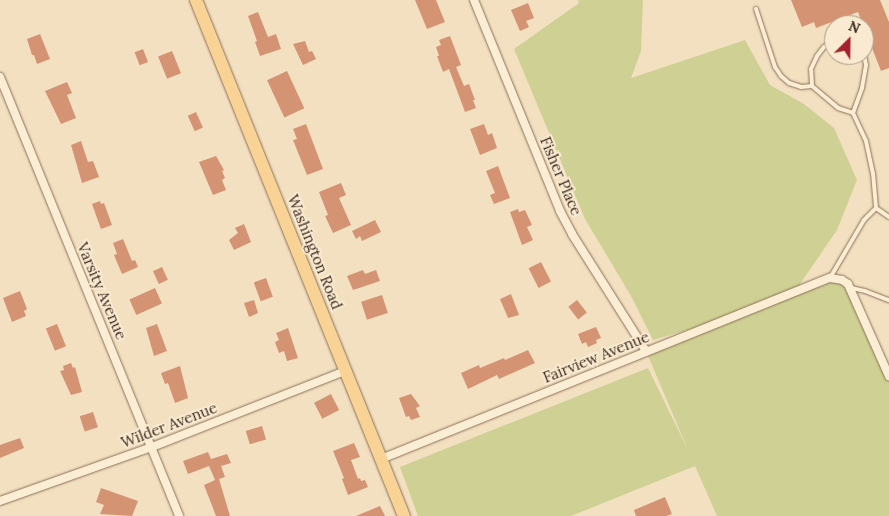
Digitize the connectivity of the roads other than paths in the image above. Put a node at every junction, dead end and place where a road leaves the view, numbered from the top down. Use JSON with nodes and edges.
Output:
{"nodes":[{"id":1,"x":196,"y":0,"type":"edge"},
{"id":2,"x":474,"y":0,"type":"edge"},
{"id":3,"x":756,"y":9,"type":"dead end"},
{"id":4,"x":824,"y":47,"type":"edge"},
{"id":5,"x":866,"y":65,"type":"edge"},
{"id":6,"x":0,"y":76,"type":"edge"},
{"id":7,"x":812,"y":86,"type":"junction"},
{"id":8,"x":852,"y":113,"type":"junction"},
{"id":9,"x":876,"y":208,"type":"junction"},
{"id":10,"x":889,"y":217,"type":"edge"},
{"id":11,"x":830,"y":278,"type":"junction"},
{"id":12,"x":850,"y":288,"type":"junction"},
{"id":13,"x":889,"y":300,"type":"edge"},
{"id":14,"x":646,"y":351,"type":"junction"},
{"id":15,"x":346,"y":371,"type":"junction"},
{"id":16,"x":889,"y":376,"type":"edge"},
{"id":17,"x":152,"y":447,"type":"junction"},
{"id":18,"x":381,"y":459,"type":"junction"},
{"id":19,"x":0,"y":501,"type":"edge"},
{"id":20,"x":179,"y":516,"type":"edge"},
{"id":21,"x":404,"y":516,"type":"edge"}],
"edges":[{"from":1,"to":15,"type":"main road","name":"Washington Road"},
{"from":2,"to":14,"type":"street","name":"Fisher Place"},
{"from":3,"to":7,"type":"lane"},
{"from":4,"to":7,"type":"lane"},
{"from":5,"to":8,"type":"lane"},
{"from":6,"to":17,"type":"street","name":"Varsity Avenue"},
{"from":7,"to":8,"type":"lane"},
{"from":8,"to":9,"type":"lane"},
{"from":9,"to":10,"type":"lane"},
{"from":9,"to":11,"type":"lane"},
{"from":11,"to":12,"type":"street"},
{"from":11,"to":14,"type":"street","name":"Fairview Avenue"},
{"from":12,"to":13,"type":"lane"},
{"from":12,"to":16,"type":"street"},
{"from":14,"to":18,"type":"street","name":"Fairview Avenue"},
{"from":15,"to":17,"type":"street","name":"Wilder Avenue"},
{"from":15,"to":18,"type":"main road","name":"Washington Road"},
{"from":17,"to":19,"type":"street","name":"Wilder Avenue"},
{"from":17,"to":20,"type":"street","name":"Varsity Avenue"},
{"from":18,"to":21,"type":"main road","name":"Washington Road"}]}
